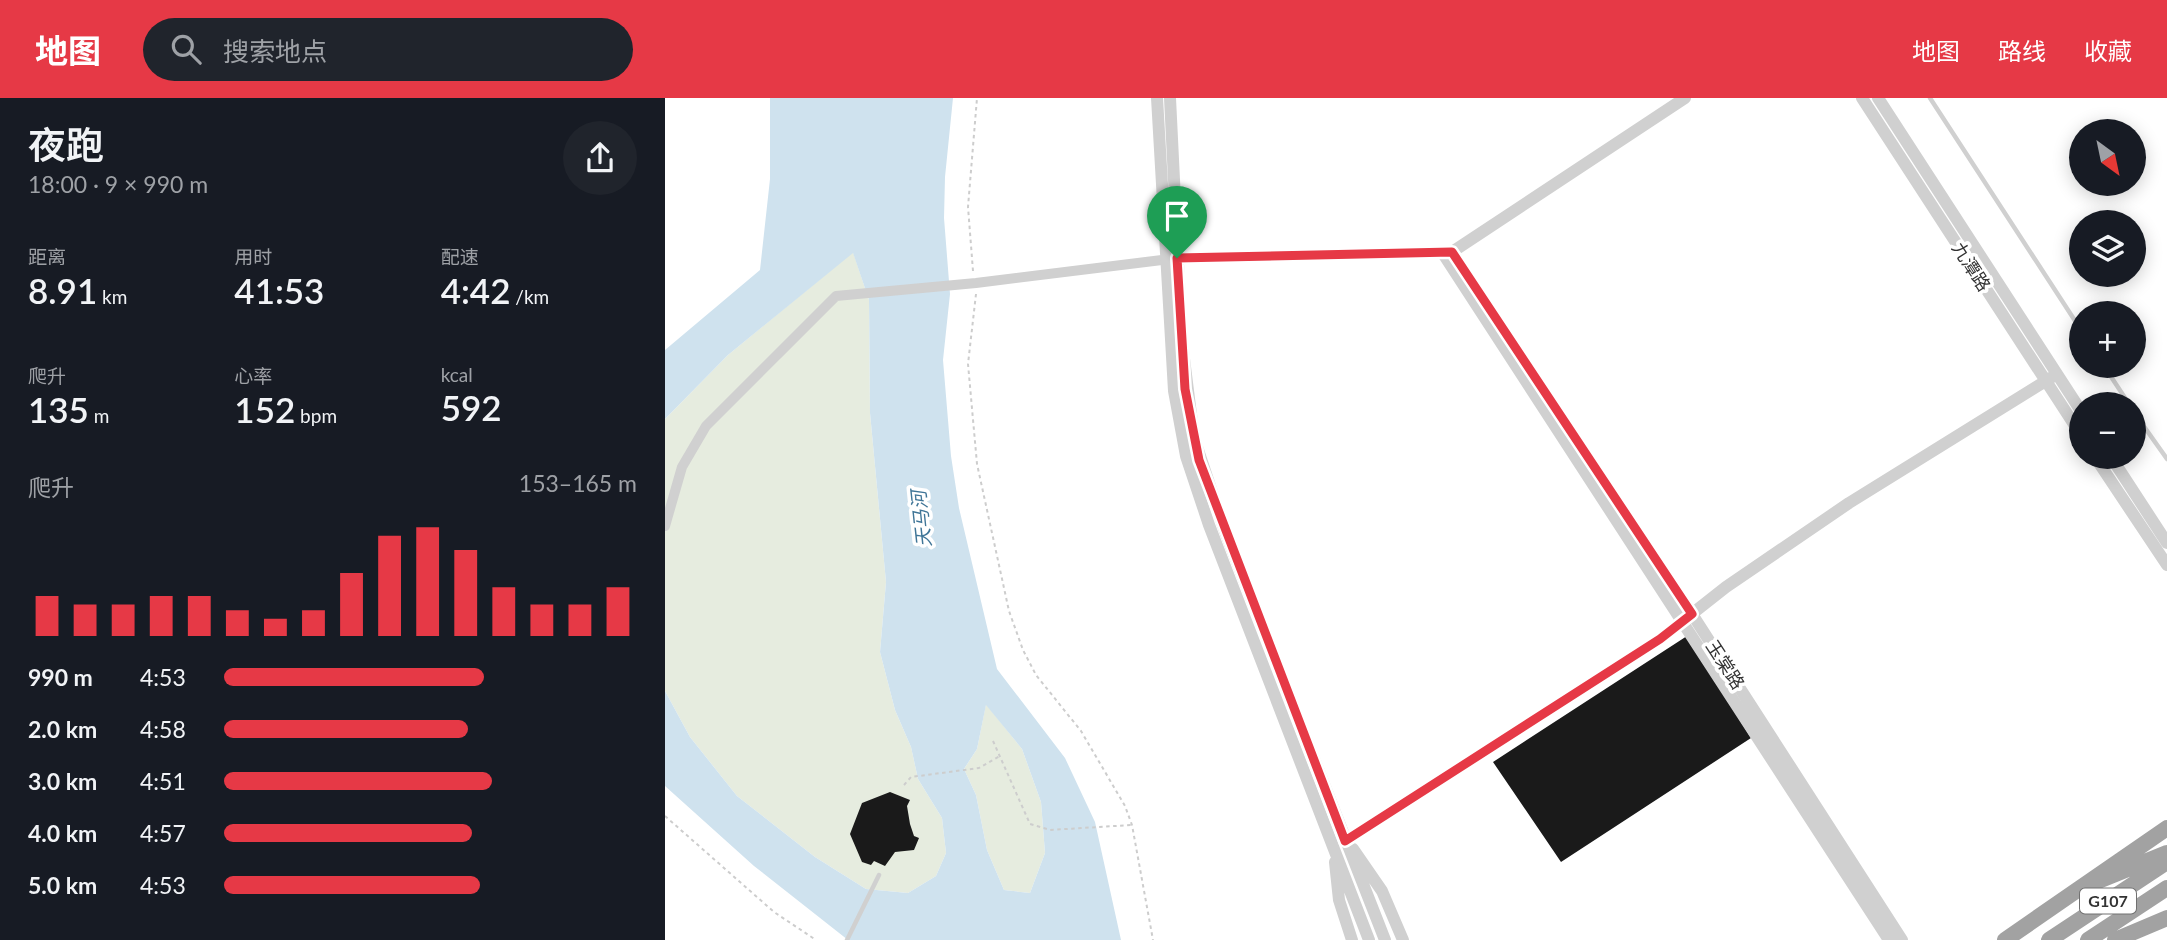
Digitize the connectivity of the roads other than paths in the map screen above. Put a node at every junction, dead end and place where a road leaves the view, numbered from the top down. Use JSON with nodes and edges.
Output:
{"nodes":[{"id":1,"x":1157,"y":98,"type":"edge"},
{"id":2,"x":1170,"y":98,"type":"edge"},
{"id":3,"x":1685,"y":98,"type":"edge"},
{"id":4,"x":1863,"y":98,"type":"edge"},
{"id":5,"x":1878,"y":98,"type":"edge"},
{"id":6,"x":1930,"y":98,"type":"edge"},
{"id":7,"x":1447,"y":252,"type":"junction"},
{"id":8,"x":1171,"y":259,"type":"junction"},
{"id":9,"x":2069,"y":312,"type":"edge"},
{"id":10,"x":2051,"y":377,"type":"junction"},
{"id":11,"x":2069,"y":397,"type":"edge"},
{"id":12,"x":2069,"y":412,"type":"edge"},
{"id":13,"x":2146,"y":429,"type":"edge"},
{"id":14,"x":2167,"y":459,"type":"edge"},
{"id":15,"x":2103,"y":469,"type":"edge"},
{"id":16,"x":2119,"y":469,"type":"edge"},
{"id":17,"x":665,"y":526,"type":"edge"},
{"id":18,"x":2167,"y":543,"type":"edge"},
{"id":19,"x":2167,"y":565,"type":"edge"},
{"id":20,"x":1688,"y":618,"type":"junction"},
{"id":21,"x":2167,"y":828,"type":"edge"},
{"id":22,"x":1340,"y":844,"type":"junction"},
{"id":23,"x":2167,"y":853,"type":"edge"},
{"id":24,"x":2167,"y":862,"type":"edge"},
{"id":25,"x":879,"y":875,"type":"dead end"},
{"id":26,"x":2167,"y":888,"type":"edge"},
{"id":27,"x":2070,"y":893,"type":"junction"},
{"id":28,"x":2167,"y":918,"type":"edge"},
{"id":29,"x":2030,"y":923,"type":"junction"},
{"id":30,"x":2167,"y":926,"type":"edge"},
{"id":31,"x":847,"y":940,"type":"edge"},
{"id":32,"x":1352,"y":940,"type":"edge"},
{"id":33,"x":1369,"y":940,"type":"edge"},
{"id":34,"x":1385,"y":940,"type":"edge"},
{"id":35,"x":1403,"y":940,"type":"edge"},
{"id":36,"x":1889,"y":940,"type":"edge"},
{"id":37,"x":1902,"y":940,"type":"edge"},
{"id":38,"x":1994,"y":940,"type":"edge"},
{"id":39,"x":2005,"y":940,"type":"edge"},
{"id":40,"x":2049,"y":940,"type":"edge"},
{"id":41,"x":2088,"y":940,"type":"edge"},
{"id":42,"x":2115,"y":940,"type":"edge"},
{"id":43,"x":2145,"y":940,"type":"edge"}],
"edges":[{"from":1,"to":8,"type":"street"},
{"from":2,"to":8,"type":"street"},
{"from":3,"to":7,"type":"street"},
{"from":4,"to":10,"type":"street","name":"九潭路"},
{"from":5,"to":10,"type":"street","name":"九潭路"},
{"from":6,"to":9,"type":"lane"},
{"from":7,"to":8,"type":"street"},
{"from":7,"to":20,"type":"street","name":"玉棠路"},
{"from":8,"to":17,"type":"street"},
{"from":8,"to":22,"type":"street"},
{"from":10,"to":11,"type":"street","name":"九潭路"},
{"from":10,"to":12,"type":"street","name":"九潭路"},
{"from":10,"to":20,"type":"street"},
{"from":13,"to":14,"type":"lane"},
{"from":15,"to":19,"type":"street"},
{"from":16,"to":18,"type":"street"},
{"from":20,"to":22,"type":"street"},
{"from":20,"to":36,"type":"street","name":"玉棠路"},
{"from":20,"to":37,"type":"street","name":"玉棠路"},
{"from":21,"to":27,"type":"highway"},
{"from":22,"to":32,"type":"street"},
{"from":22,"to":33,"type":"street"},
{"from":22,"to":34,"type":"street"},
{"from":22,"to":35,"type":"street"},
{"from":23,"to":27,"type":"highway"},
{"from":24,"to":40,"type":"highway","number":"G107"},
{"from":25,"to":31,"type":"lane"},
{"from":26,"to":41,"type":"highway","number":"G107"},
{"from":27,"to":29,"type":"highway"},
{"from":28,"to":42,"type":"highway"},
{"from":29,"to":38,"type":"street"},
{"from":29,"to":39,"type":"highway"},
{"from":30,"to":43,"type":"highway"}]}
